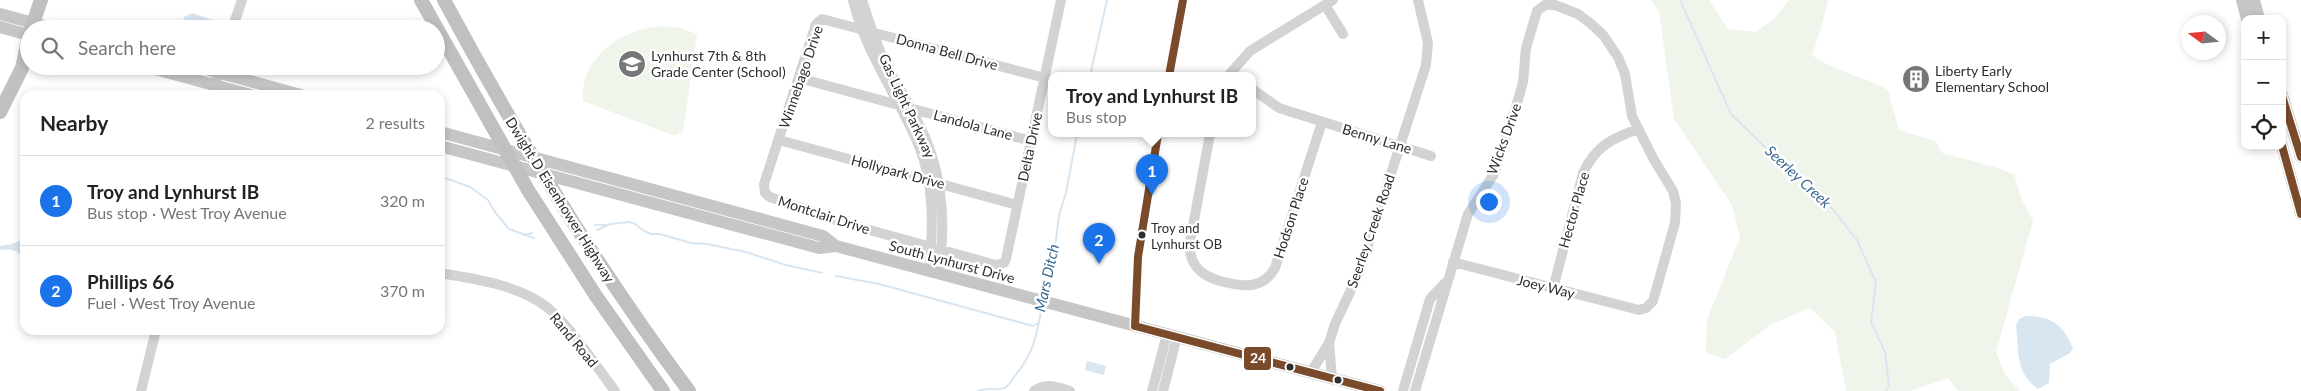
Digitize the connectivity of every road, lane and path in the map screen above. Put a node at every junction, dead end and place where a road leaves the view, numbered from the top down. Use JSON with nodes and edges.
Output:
{"nodes":[{"id":1,"x":41,"y":0,"type":"edge"},
{"id":2,"x":242,"y":0,"type":"edge"},
{"id":3,"x":421,"y":0,"type":"edge"},
{"id":4,"x":444,"y":0,"type":"edge"},
{"id":5,"x":853,"y":0,"type":"edge"},
{"id":6,"x":862,"y":0,"type":"edge"},
{"id":7,"x":1061,"y":0,"type":"edge"},
{"id":8,"x":1183,"y":0,"type":"edge"},
{"id":9,"x":1418,"y":0,"type":"edge"},
{"id":10,"x":2242,"y":0,"type":"edge"},
{"id":11,"x":2254,"y":0,"type":"edge"},
{"id":12,"x":1329,"y":2,"type":"edge"},
{"id":13,"x":0,"y":14,"type":"edge"},
{"id":14,"x":2246,"y":15,"type":"edge"},
{"id":15,"x":2258,"y":15,"type":"edge"},
{"id":16,"x":34,"y":20,"type":"edge"},
{"id":17,"x":235,"y":20,"type":"edge"},
{"id":18,"x":432,"y":20,"type":"edge"},
{"id":19,"x":821,"y":20,"type":"joint"},
{"id":20,"x":20,"y":25,"type":"edge"},
{"id":21,"x":0,"y":27,"type":"edge"},
{"id":22,"x":20,"y":29,"type":"edge"},
{"id":23,"x":867,"y":30,"type":"junction"},
{"id":24,"x":1343,"y":34,"type":"dead end"},
{"id":25,"x":445,"y":43,"type":"edge"},
{"id":26,"x":1170,"y":72,"type":"edge"},
{"id":27,"x":1234,"y":72,"type":"edge"},
{"id":28,"x":20,"y":74,"type":"edge"},
{"id":29,"x":171,"y":75,"type":"edge"},
{"id":30,"x":218,"y":75,"type":"edge"},
{"id":31,"x":238,"y":75,"type":"edge"},
{"id":32,"x":798,"y":78,"type":"junction"},
{"id":33,"x":1045,"y":78,"type":"junction"},
{"id":34,"x":215,"y":90,"type":"edge"},
{"id":35,"x":285,"y":90,"type":"edge"},
{"id":36,"x":1256,"y":92,"type":"edge"},
{"id":37,"x":2285,"y":105,"type":"edge"},
{"id":38,"x":906,"y":107,"type":"junction"},
{"id":39,"x":0,"y":112,"type":"edge"},
{"id":40,"x":1322,"y":122,"type":"junction"},
{"id":41,"x":1638,"y":129,"type":"junction"},
{"id":42,"x":445,"y":133,"type":"edge"},
{"id":43,"x":1158,"y":137,"type":"edge"},
{"id":44,"x":1209,"y":137,"type":"edge"},
{"id":45,"x":779,"y":140,"type":"junction"},
{"id":46,"x":1031,"y":141,"type":"junction"},
{"id":47,"x":445,"y":147,"type":"edge"},
{"id":48,"x":1400,"y":147,"type":"junction"},
{"id":49,"x":2283,"y":150,"type":"edge"},
{"id":50,"x":1431,"y":156,"type":"dead end"},
{"id":51,"x":2301,"y":157,"type":"edge"},
{"id":52,"x":933,"y":182,"type":"junction"},
{"id":53,"x":764,"y":192,"type":"joint"},
{"id":54,"x":1017,"y":205,"type":"junction"},
{"id":55,"x":2301,"y":214,"type":"edge"},
{"id":56,"x":836,"y":246,"type":"junction"},
{"id":57,"x":932,"y":247,"type":"junction"},
{"id":58,"x":942,"y":250,"type":"junction"},
{"id":59,"x":1453,"y":262,"type":"junction"},
{"id":60,"x":1002,"y":264,"type":"joint"},
{"id":61,"x":934,"y":272,"type":"junction"},
{"id":62,"x":445,"y":274,"type":"edge"},
{"id":63,"x":1447,"y":280,"type":"junction"},
{"id":64,"x":1553,"y":288,"type":"junction"},
{"id":65,"x":1134,"y":326,"type":"junction"},
{"id":66,"x":155,"y":335,"type":"edge"},
{"id":67,"x":1172,"y":336,"type":"junction"},
{"id":68,"x":1329,"y":343,"type":"junction"},
{"id":69,"x":1311,"y":372,"type":"junction"},
{"id":70,"x":1332,"y":378,"type":"junction"},
{"id":71,"x":1037,"y":388,"type":"edge"},
{"id":72,"x":141,"y":391,"type":"edge"},
{"id":73,"x":616,"y":391,"type":"edge"},
{"id":74,"x":663,"y":391,"type":"edge"},
{"id":75,"x":689,"y":391,"type":"edge"},
{"id":76,"x":1070,"y":391,"type":"edge"},
{"id":77,"x":1152,"y":391,"type":"edge"},
{"id":78,"x":1163,"y":391,"type":"edge"},
{"id":79,"x":1380,"y":391,"type":"edge"},
{"id":80,"x":1403,"y":391,"type":"edge"},
{"id":81,"x":1415,"y":391,"type":"edge"}],
"edges":[{"from":1,"to":16,"type":"highway"},
{"from":2,"to":17,"type":"street"},
{"from":3,"to":18,"type":"highway","name":"Dwight D Eisenhower Highway"},
{"from":4,"to":75,"type":"highway","name":"Dwight D Eisenhower Highway"},
{"from":5,"to":23,"type":"street","name":"Gas Light Parkway"},
{"from":6,"to":23,"type":"street","name":"Gas Light Parkway"},
{"from":7,"to":33,"type":"street","name":"Delta Drive"},
{"from":8,"to":26,"type":"street"},
{"from":9,"to":48,"type":"street","name":"Seerley Creek Road"},
{"from":10,"to":14,"type":"main road"},
{"from":11,"to":15,"type":"main road"},
{"from":12,"to":24,"type":"street"},
{"from":12,"to":27,"type":"street"},
{"from":13,"to":20,"type":"main road"},
{"from":19,"to":23,"type":"street","name":"Donna Bell Drive"},
{"from":19,"to":32,"type":"street","name":"Winnebago Drive"},
{"from":21,"to":22,"type":"main road"},
{"from":23,"to":33,"type":"street","name":"Donna Bell Drive"},
{"from":23,"to":38,"type":"street","name":"Gas Light Parkway"},
{"from":25,"to":74,"type":"highway","name":"Dwight D Eisenhower Highway"},
{"from":28,"to":39,"type":"highway"},
{"from":29,"to":34,"type":"main road"},
{"from":30,"to":34,"type":"street"},
{"from":31,"to":35,"type":"main road"},
{"from":32,"to":38,"type":"street","name":"Landola Lane"},
{"from":32,"to":45,"type":"street","name":"Winnebago Drive"},
{"from":33,"to":46,"type":"street","name":"Delta Drive"},
{"from":36,"to":40,"type":"street","name":"Benny Lane"},
{"from":37,"to":51,"type":"main road"},
{"from":38,"to":46,"type":"street","name":"Landola Lane"},
{"from":38,"to":52,"type":"street","name":"Gas Light Parkway"},
{"from":40,"to":44,"type":"street","name":"Hodson Place"},
{"from":40,"to":48,"type":"street","name":"Benny Lane"},
{"from":41,"to":59,"type":"street","name":"Wicks Drive"},
{"from":41,"to":64,"type":"street","name":"Hector Place"},
{"from":41,"to":64,"type":"street","name":"Joey Way"},
{"from":42,"to":56,"type":"main road","name":"South Lynhurst Drive"},
{"from":43,"to":65,"type":"street"},
{"from":45,"to":52,"type":"street","name":"Hollypark Drive"},
{"from":45,"to":53,"type":"street","name":"Winnebago Drive"},
{"from":46,"to":54,"type":"street","name":"Delta Drive"},
{"from":47,"to":56,"type":"main road","name":"South Lynhurst Drive"},
{"from":48,"to":50,"type":"street","name":"Benny Lane"},
{"from":48,"to":68,"type":"street","name":"Seerley Creek Road"},
{"from":49,"to":55,"type":"main road"},
{"from":52,"to":54,"type":"street","name":"Hollypark Drive"},
{"from":52,"to":57,"type":"street","name":"Gas Light Parkway"},
{"from":52,"to":58,"type":"street","name":"Gas Light Parkway"},
{"from":53,"to":57,"type":"street","name":"Montclair Drive"},
{"from":54,"to":60,"type":"street","name":"Delta Drive"},
{"from":56,"to":61,"type":"main road","name":"South Lynhurst Drive"},
{"from":57,"to":58,"type":"street","name":"Montclair Drive"},
{"from":57,"to":61,"type":"street","name":"Gas Light Parkway"},
{"from":58,"to":60,"type":"street","name":"Montclair Drive"},
{"from":58,"to":61,"type":"street","name":"Gas Light Parkway"},
{"from":59,"to":63,"type":"street","name":"Wicks Drive"},
{"from":59,"to":64,"type":"street","name":"Joey Way"},
{"from":61,"to":65,"type":"main road","name":"South Lynhurst Drive"},
{"from":62,"to":73,"type":"street","name":"Rand Road"},
{"from":63,"to":80,"type":"street","name":"Wicks Drive"},
{"from":63,"to":81,"type":"street","name":"Wicks Drive"},
{"from":65,"to":67,"type":"main road","name":"South Lynhurst Drive"},
{"from":66,"to":72,"type":"street"},
{"from":67,"to":69,"type":"main road","name":"South Lynhurst Drive"},
{"from":67,"to":77,"type":"street"},
{"from":67,"to":78,"type":"street"},
{"from":68,"to":69,"type":"street","name":"Seerley Creek Road"},
{"from":68,"to":70,"type":"street","name":"Seerley Creek Road"},
{"from":69,"to":70,"type":"main road","name":"South Lynhurst Drive"},
{"from":70,"to":79,"type":"main road","name":"South Lynhurst Drive"},
{"from":71,"to":76,"type":"street"}]}
